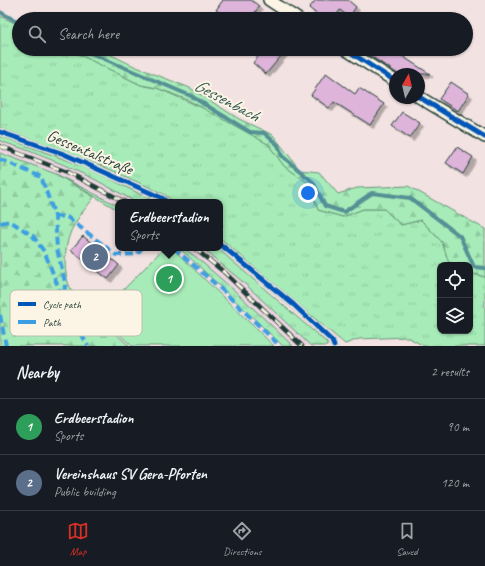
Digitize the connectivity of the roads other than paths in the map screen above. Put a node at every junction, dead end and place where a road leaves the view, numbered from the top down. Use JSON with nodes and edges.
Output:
{"nodes":[{"id":1,"x":269,"y":0,"type":"edge"},
{"id":2,"x":287,"y":12,"type":"edge"},
{"id":3,"x":356,"y":56,"type":"edge"},
{"id":4,"x":389,"y":77,"type":"edge"},
{"id":5,"x":425,"y":101,"type":"edge"},
{"id":6,"x":0,"y":132,"type":"edge"},
{"id":7,"x":485,"y":137,"type":"edge"},
{"id":8,"x":163,"y":199,"type":"edge"},
{"id":9,"x":223,"y":246,"type":"edge"},
{"id":10,"x":334,"y":346,"type":"edge"}],
"edges":[{"from":1,"to":2,"type":"street"},
{"from":3,"to":4,"type":"street"},
{"from":5,"to":7,"type":"street"},
{"from":6,"to":8,"type":"lane","name":"Gessentalstraße"},
{"from":9,"to":10,"type":"lane"}]}
